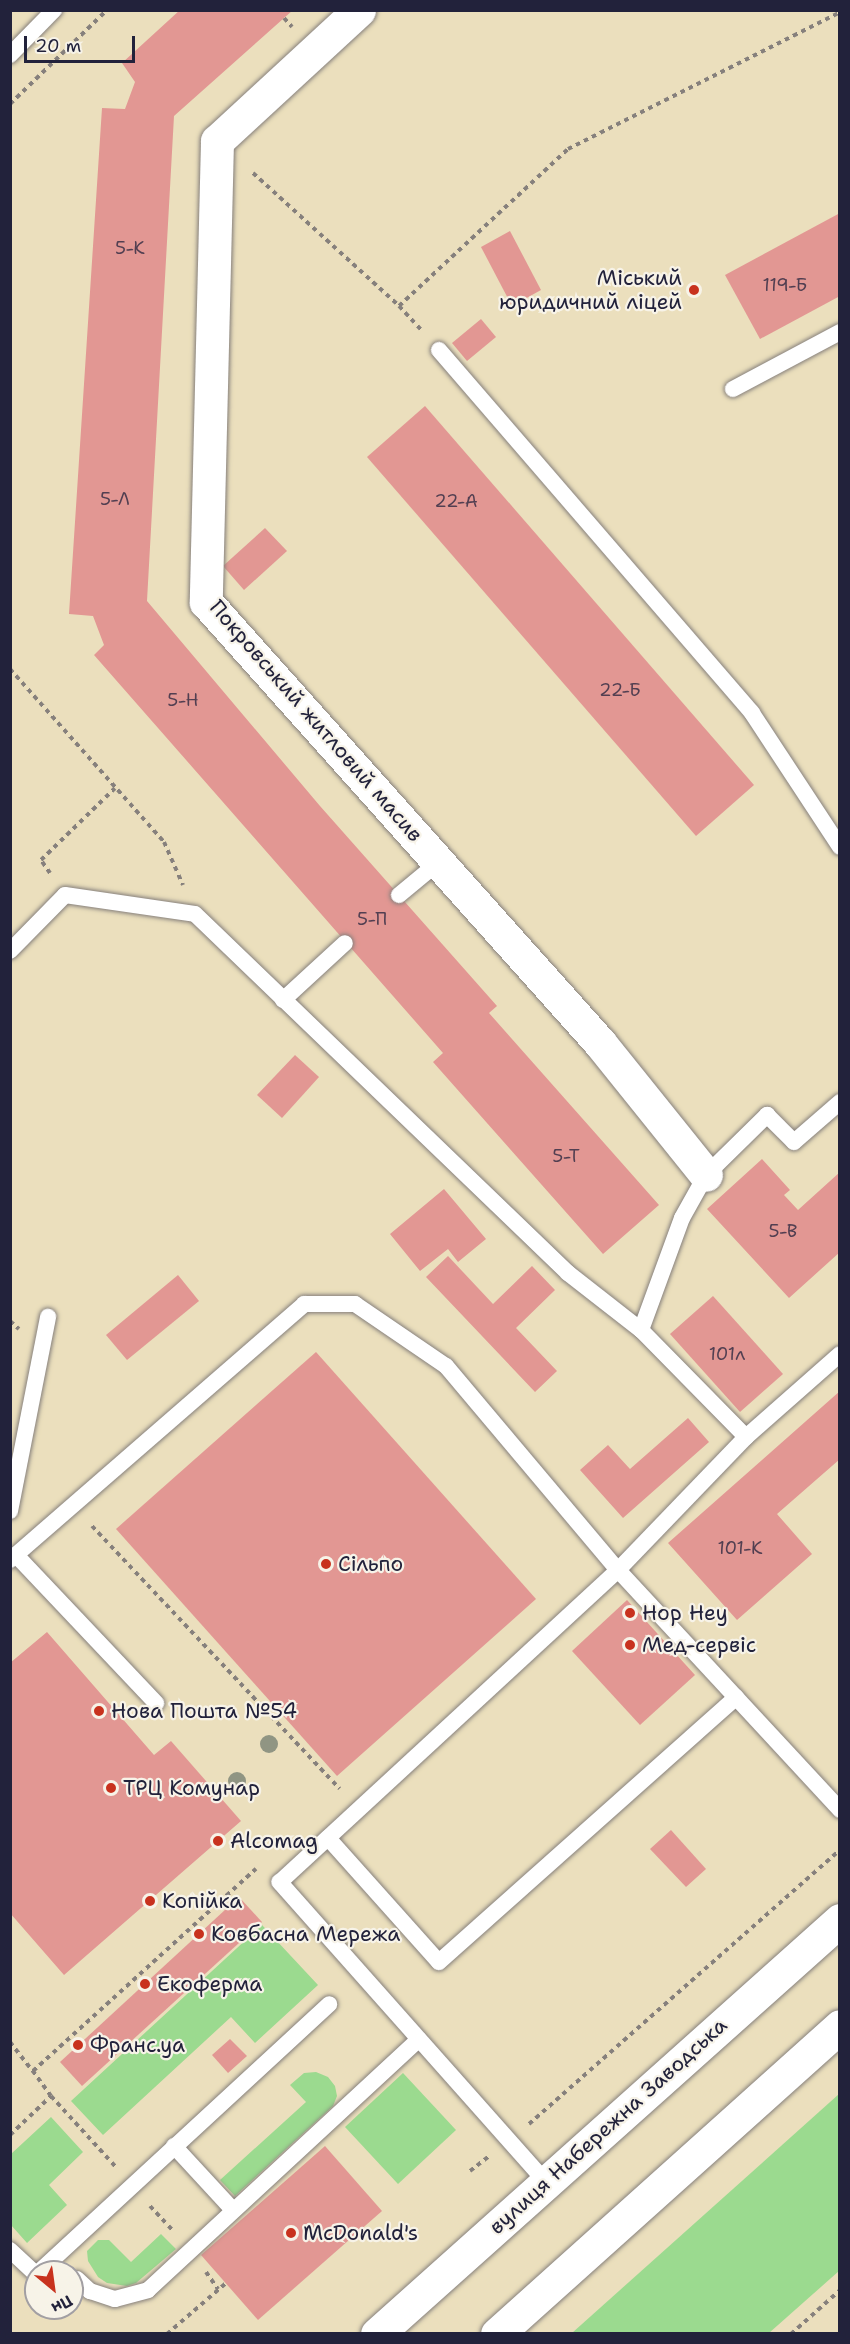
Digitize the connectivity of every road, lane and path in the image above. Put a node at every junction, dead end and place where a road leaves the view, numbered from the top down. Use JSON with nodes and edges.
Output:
{"nodes":[{"id":1,"x":54,"y":10,"type":"edge"},
{"id":2,"x":107,"y":10,"type":"edge"},
{"id":3,"x":359,"y":10,"type":"edge"},
{"id":4,"x":840,"y":12,"type":"edge"},
{"id":5,"x":10,"y":55,"type":"edge"},
{"id":6,"x":10,"y":104,"type":"edge"},
{"id":7,"x":218,"y":141,"type":"junction"},
{"id":8,"x":399,"y":306,"type":"junction"},
{"id":9,"x":840,"y":332,"type":"edge"},
{"id":10,"x":439,"y":350,"type":"joint"},
{"id":11,"x":733,"y":389,"type":"dead end"},
{"id":12,"x":10,"y":669,"type":"edge"},
{"id":13,"x":115,"y":788,"type":"junction"},
{"id":14,"x":840,"y":847,"type":"edge"},
{"id":15,"x":440,"y":861,"type":"junction"},
{"id":16,"x":65,"y":895,"type":"junction"},
{"id":17,"x":399,"y":895,"type":"dead end"},
{"id":18,"x":195,"y":914,"type":"junction"},
{"id":19,"x":345,"y":943,"type":"dead end"},
{"id":20,"x":10,"y":951,"type":"edge"},
{"id":21,"x":283,"y":1000,"type":"junction"},
{"id":22,"x":840,"y":1102,"type":"edge"},
{"id":23,"x":706,"y":1175,"type":"junction"},
{"id":24,"x":48,"y":1317,"type":"dead end"},
{"id":25,"x":641,"y":1330,"type":"junction"},
{"id":26,"x":840,"y":1354,"type":"edge"},
{"id":27,"x":746,"y":1437,"type":"junction"},
{"id":28,"x":73,"y":1505,"type":"junction"},
{"id":29,"x":10,"y":1511,"type":"edge"},
{"id":30,"x":13,"y":1558,"type":"edge"},
{"id":31,"x":618,"y":1570,"type":"junction"},
{"id":32,"x":736,"y":1697,"type":"junction"},
{"id":33,"x":156,"y":1703,"type":"dead end"},
{"id":34,"x":358,"y":1809,"type":"junction"},
{"id":35,"x":840,"y":1810,"type":"edge"},
{"id":36,"x":328,"y":1838,"type":"junction"},
{"id":37,"x":840,"y":1850,"type":"edge"},
{"id":38,"x":280,"y":1882,"type":"junction"},
{"id":39,"x":840,"y":1920,"type":"edge"},
{"id":40,"x":329,"y":2004,"type":"dead end"},
{"id":41,"x":840,"y":2026,"type":"edge"},
{"id":42,"x":419,"y":2039,"type":"junction"},
{"id":43,"x":10,"y":2042,"type":"edge"},
{"id":44,"x":33,"y":2071,"type":"junction"},
{"id":45,"x":10,"y":2135,"type":"edge"},
{"id":46,"x":510,"y":2142,"type":"junction"},
{"id":47,"x":174,"y":2146,"type":"junction"},
{"id":48,"x":470,"y":2171,"type":"dead end"},
{"id":49,"x":545,"y":2181,"type":"junction"},
{"id":50,"x":233,"y":2210,"type":"junction"},
{"id":51,"x":10,"y":2250,"type":"edge"},
{"id":52,"x":52,"y":2260,"type":"edge"},
{"id":53,"x":24,"y":2262,"type":"edge"},
{"id":54,"x":226,"y":2283,"type":"dead end"},
{"id":55,"x":84,"y":2285,"type":"edge"},
{"id":56,"x":840,"y":2290,"type":"edge"},
{"id":57,"x":167,"y":2334,"type":"edge"},
{"id":58,"x":377,"y":2334,"type":"edge"},
{"id":59,"x":497,"y":2334,"type":"edge"},
{"id":60,"x":791,"y":2334,"type":"edge"}],
"edges":[{"from":1,"to":5,"type":"lane"},
{"from":2,"to":6,"type":"path"},
{"from":3,"to":7,"type":"street"},
{"from":4,"to":8,"type":"path"},
{"from":7,"to":8,"type":"path"},
{"from":7,"to":15,"type":"street","name":"Покровський житловий масив"},
{"from":8,"to":10,"type":"path"},
{"from":9,"to":11,"type":"lane"},
{"from":10,"to":14,"type":"lane"},
{"from":12,"to":13,"type":"path"},
{"from":13,"to":16,"type":"path"},
{"from":13,"to":18,"type":"path"},
{"from":15,"to":17,"type":"lane"},
{"from":15,"to":23,"type":"street","name":"Покровський житловий масив"},
{"from":16,"to":18,"type":"lane"},
{"from":16,"to":20,"type":"lane"},
{"from":18,"to":21,"type":"lane"},
{"from":19,"to":21,"type":"lane"},
{"from":21,"to":25,"type":"lane"},
{"from":22,"to":23,"type":"lane"},
{"from":23,"to":25,"type":"lane"},
{"from":24,"to":29,"type":"lane"},
{"from":25,"to":27,"type":"lane"},
{"from":26,"to":27,"type":"lane"},
{"from":27,"to":31,"type":"lane"},
{"from":28,"to":30,"type":"lane"},
{"from":28,"to":31,"type":"lane"},
{"from":28,"to":34,"type":"path"},
{"from":30,"to":33,"type":"lane"},
{"from":31,"to":32,"type":"lane"},
{"from":31,"to":34,"type":"lane"},
{"from":32,"to":35,"type":"lane"},
{"from":32,"to":36,"type":"lane"},
{"from":34,"to":36,"type":"lane"},
{"from":36,"to":38,"type":"lane"},
{"from":37,"to":46,"type":"path"},
{"from":38,"to":42,"type":"lane"},
{"from":38,"to":44,"type":"path"},
{"from":39,"to":49,"type":"street","name":"вулиця Набережна Заводська"},
{"from":40,"to":47,"type":"lane"},
{"from":41,"to":59,"type":"street"},
{"from":42,"to":46,"type":"lane"},
{"from":42,"to":50,"type":"lane"},
{"from":43,"to":44,"type":"path"},
{"from":44,"to":45,"type":"path"},
{"from":46,"to":48,"type":"path"},
{"from":46,"to":49,"type":"lane"},
{"from":47,"to":50,"type":"lane"},
{"from":47,"to":52,"type":"lane"},
{"from":49,"to":58,"type":"street","name":"вулиця Набережна Заводська"},
{"from":50,"to":55,"type":"lane"},
{"from":51,"to":53,"type":"lane"},
{"from":54,"to":57,"type":"path"},
{"from":56,"to":60,"type":"path"}]}
